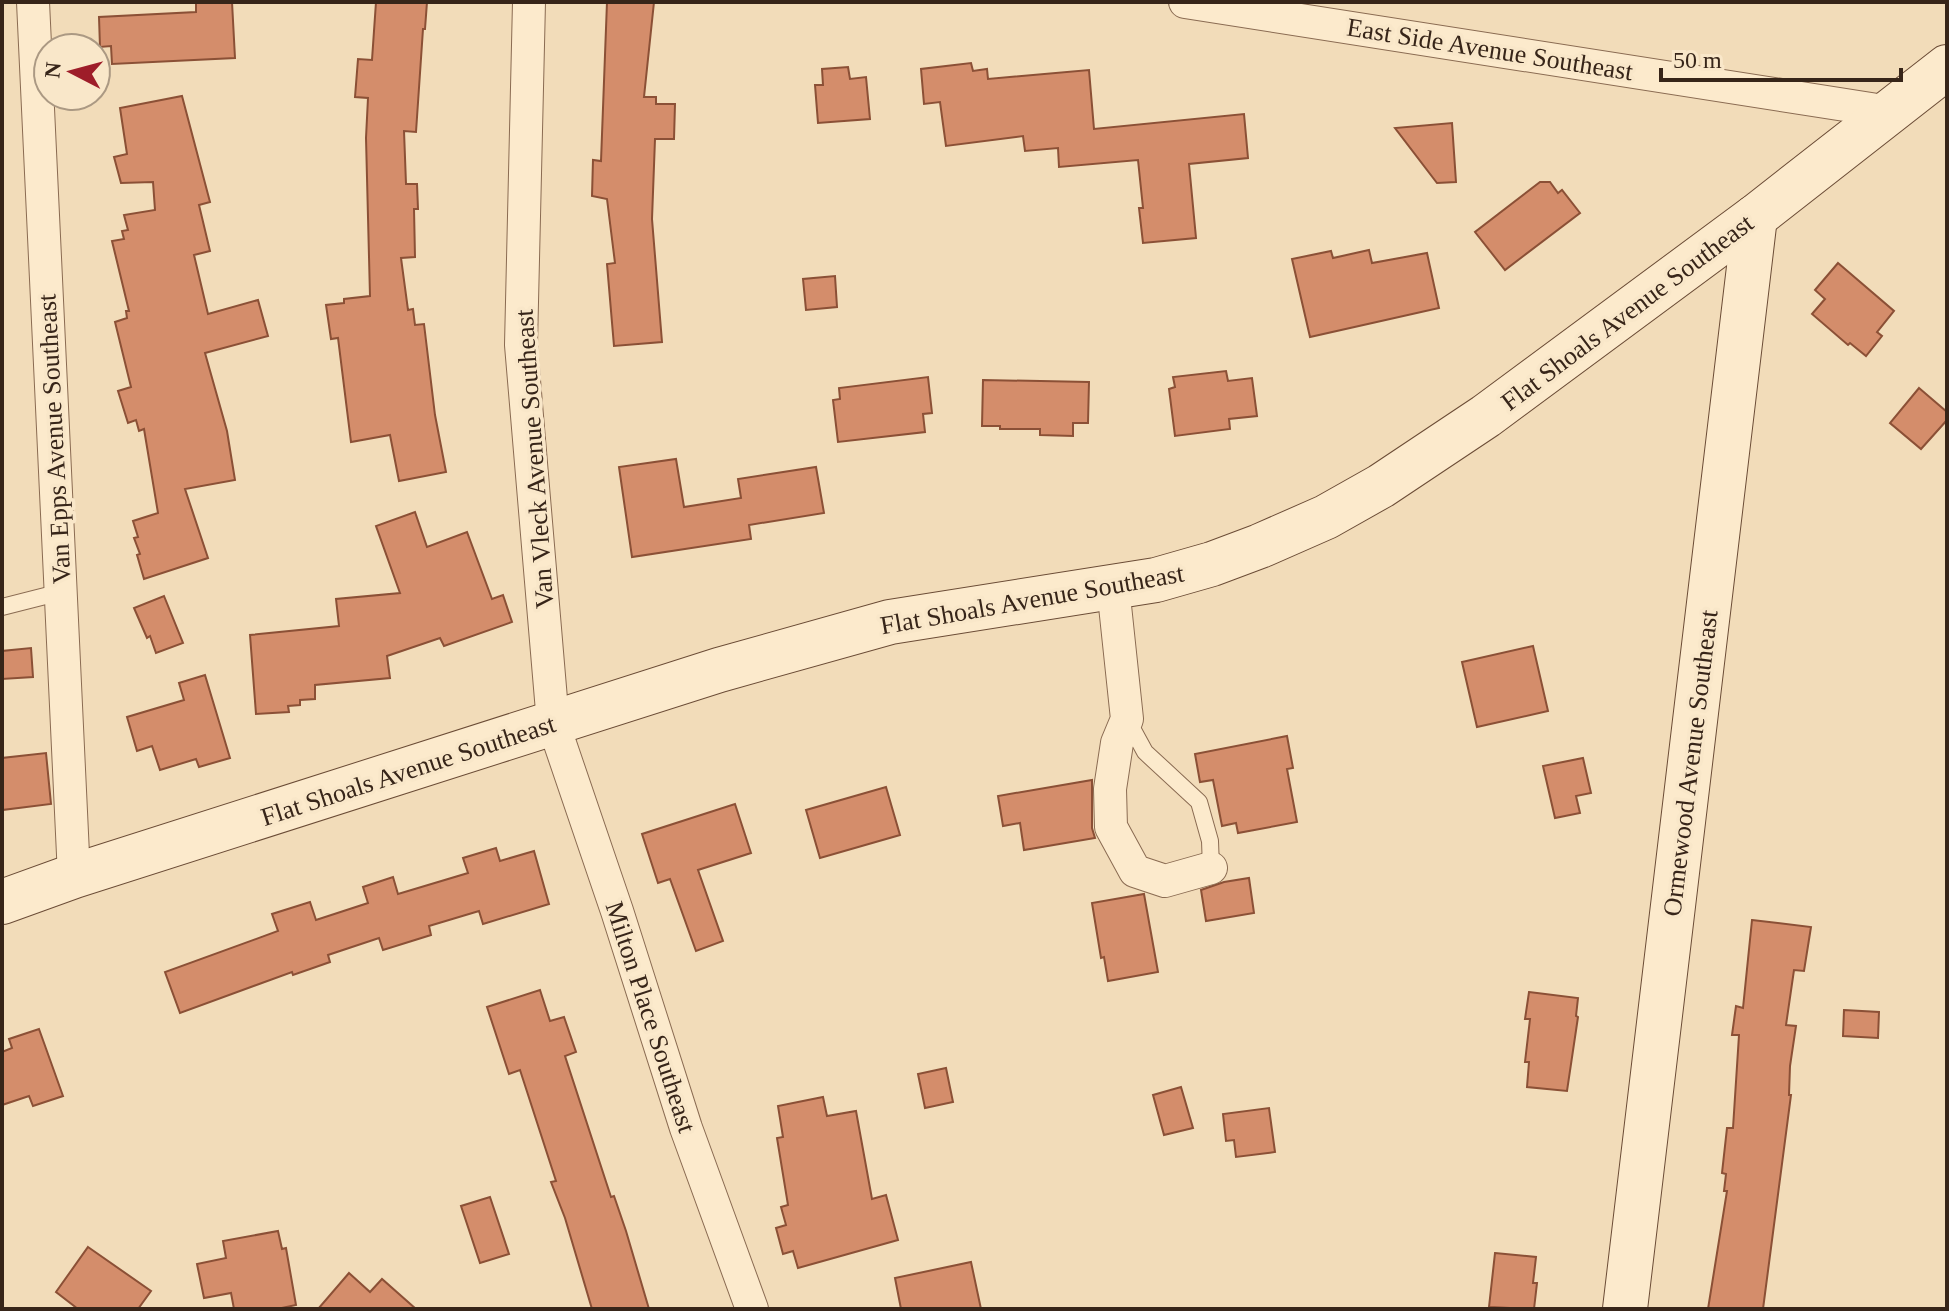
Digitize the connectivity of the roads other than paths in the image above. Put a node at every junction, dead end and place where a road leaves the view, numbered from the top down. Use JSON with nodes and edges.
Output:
{"nodes":[{"id":1,"x":33,"y":2,"type":"edge"},
{"id":2,"x":529,"y":2,"type":"edge"},
{"id":3,"x":1185,"y":2,"type":"edge"},
{"id":4,"x":1947,"y":67,"type":"edge"},
{"id":5,"x":1890,"y":112,"type":"junction"},
{"id":6,"x":1755,"y":217,"type":"junction"},
{"id":7,"x":1113,"y":587,"type":"junction"},
{"id":8,"x":61,"y":592,"type":"junction"},
{"id":9,"x":2,"y":607,"type":"edge"},
{"id":10,"x":1127,"y":719,"type":"junction"},
{"id":11,"x":553,"y":723,"type":"junction"},
{"id":12,"x":1211,"y":868,"type":"joint"},
{"id":13,"x":74,"y":876,"type":"junction"},
{"id":14,"x":2,"y":902,"type":"edge"},
{"id":15,"x":752,"y":1309,"type":"edge"},
{"id":16,"x":1625,"y":1309,"type":"edge"}],
"edges":[{"from":1,"to":8,"type":"street","name":"Van Epps Avenue Southeast"},
{"from":2,"to":11,"type":"street","name":"Van Vleck Avenue Southeast"},
{"from":3,"to":5,"type":"street","name":"East Side Avenue Southeast"},
{"from":4,"to":5,"type":"street","name":"Flat Shoals Avenue Southeast"},
{"from":5,"to":6,"type":"street","name":"Flat Shoals Avenue Southeast"},
{"from":6,"to":7,"type":"street","name":"Flat Shoals Avenue Southeast"},
{"from":6,"to":16,"type":"street","name":"Ormewood Avenue Southeast"},
{"from":7,"to":10,"type":"street"},
{"from":7,"to":11,"type":"street","name":"Flat Shoals Avenue Southeast"},
{"from":8,"to":9,"type":"lane"},
{"from":8,"to":13,"type":"street","name":"Van Epps Avenue Southeast"},
{"from":10,"to":12,"type":"lane"},
{"from":10,"to":12,"type":"street"},
{"from":11,"to":13,"type":"street","name":"Flat Shoals Avenue Southeast"},
{"from":11,"to":15,"type":"street","name":"Milton Place Southeast"},
{"from":13,"to":14,"type":"street","name":"Flat Shoals Avenue Southeast"}]}
